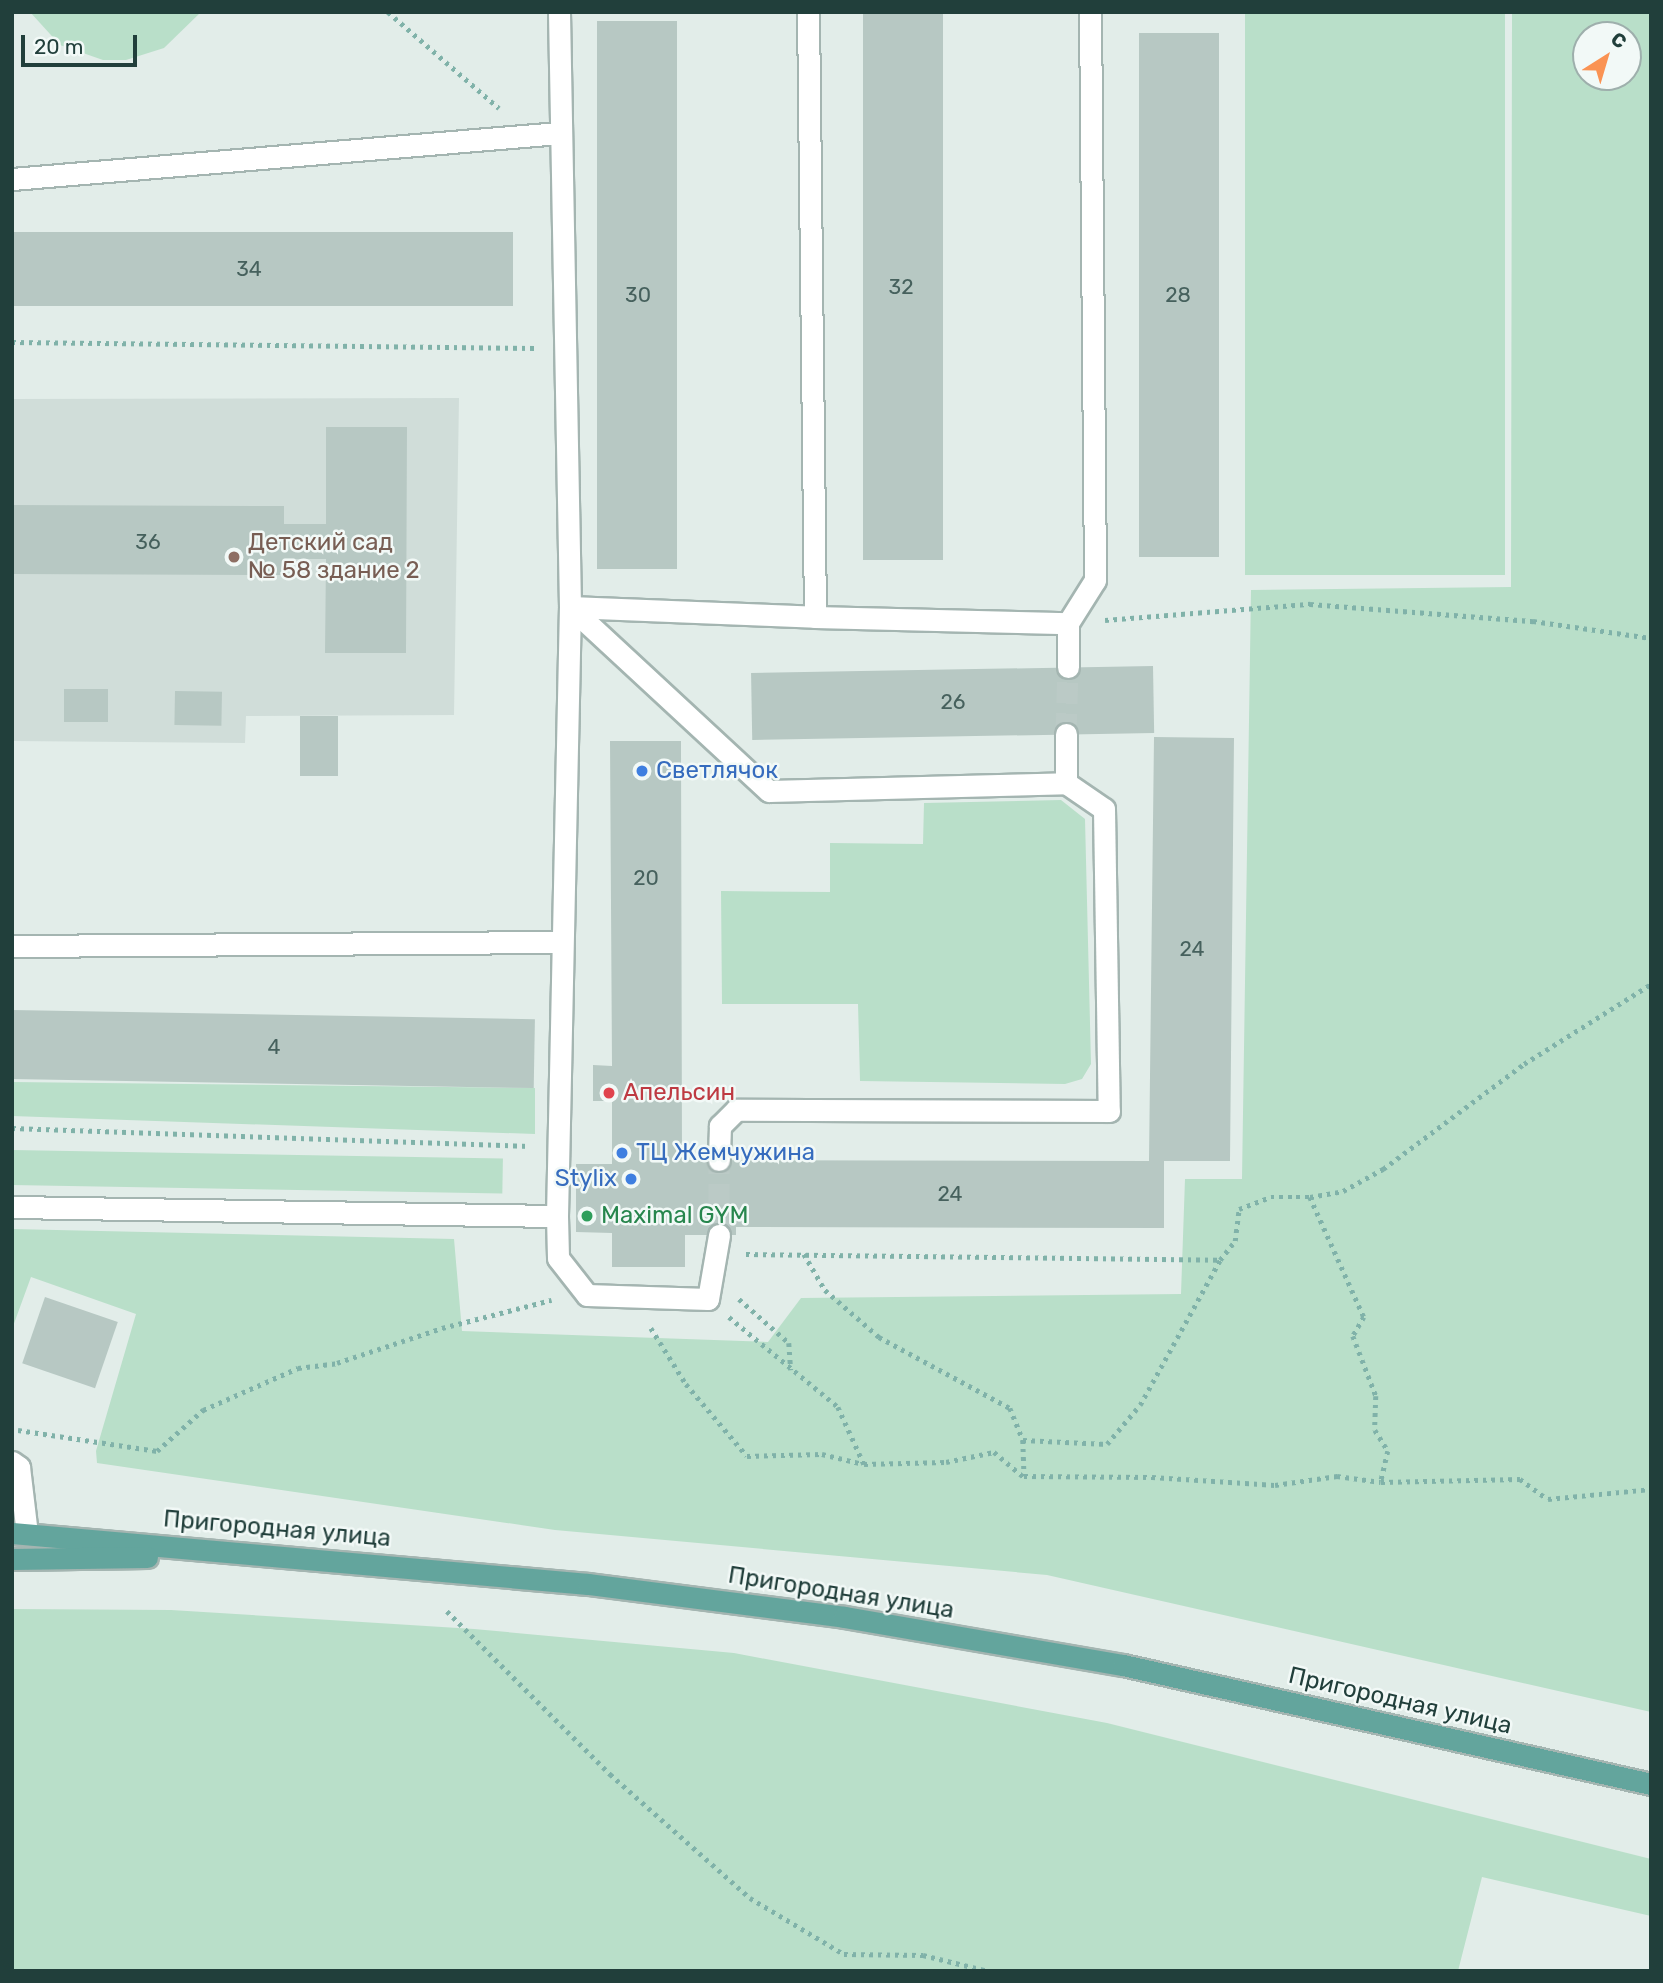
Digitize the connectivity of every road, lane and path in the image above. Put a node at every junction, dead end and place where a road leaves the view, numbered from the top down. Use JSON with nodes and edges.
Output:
{"nodes":[{"id":1,"x":388,"y":12,"type":"edge"},
{"id":2,"x":559,"y":12,"type":"edge"},
{"id":3,"x":808,"y":12,"type":"edge"},
{"id":4,"x":1090,"y":12,"type":"edge"},
{"id":5,"x":527,"y":133,"type":"junction"},
{"id":6,"x":559,"y":134,"type":"junction"},
{"id":7,"x":12,"y":179,"type":"edge"},
{"id":8,"x":12,"y":342,"type":"edge"},
{"id":9,"x":564,"y":348,"type":"junction"},
{"id":10,"x":570,"y":607,"type":"junction"},
{"id":11,"x":815,"y":617,"type":"junction"},
{"id":12,"x":1068,"y":623,"type":"junction"},
{"id":13,"x":1651,"y":638,"type":"edge"},
{"id":14,"x":1068,"y":667,"type":"tunnel mouth"},
{"id":15,"x":1066,"y":734,"type":"tunnel mouth"},
{"id":16,"x":1066,"y":783,"type":"junction"},
{"id":17,"x":562,"y":942,"type":"junction"},
{"id":18,"x":12,"y":946,"type":"edge"},
{"id":19,"x":1651,"y":984,"type":"edge"},
{"id":20,"x":12,"y":1128,"type":"edge"},
{"id":21,"x":558,"y":1146,"type":"junction"},
{"id":22,"x":719,"y":1160,"type":"tunnel mouth"},
{"id":23,"x":1310,"y":1197,"type":"junction"},
{"id":24,"x":12,"y":1207,"type":"edge"},
{"id":25,"x":557,"y":1216,"type":"junction"},
{"id":26,"x":719,"y":1236,"type":"tunnel mouth"},
{"id":27,"x":804,"y":1254,"type":"junction"},
{"id":28,"x":1220,"y":1260,"type":"junction"},
{"id":29,"x":710,"y":1289,"type":"junction"},
{"id":30,"x":587,"y":1295,"type":"junction"},
{"id":31,"x":630,"y":1296,"type":"junction"},
{"id":32,"x":791,"y":1370,"type":"junction"},
{"id":33,"x":12,"y":1429,"type":"edge"},
{"id":34,"x":1023,"y":1440,"type":"junction"},
{"id":35,"x":12,"y":1462,"type":"edge"},
{"id":36,"x":864,"y":1464,"type":"junction"},
{"id":37,"x":1024,"y":1476,"type":"junction"},
{"id":38,"x":1381,"y":1482,"type":"junction"},
{"id":39,"x":1651,"y":1489,"type":"edge"},
{"id":40,"x":20,"y":1533,"type":"edge"},
{"id":41,"x":265,"y":1555,"type":"junction"},
{"id":42,"x":12,"y":1559,"type":"edge"},
{"id":43,"x":447,"y":1611,"type":"dead end"},
{"id":44,"x":1651,"y":1784,"type":"edge"},
{"id":45,"x":988,"y":1971,"type":"edge"}],
"edges":[{"from":1,"to":5,"type":"path"},
{"from":2,"to":6,"type":"lane"},
{"from":3,"to":11,"type":"lane"},
{"from":4,"to":12,"type":"lane"},
{"from":5,"to":6,"type":"lane"},
{"from":5,"to":7,"type":"lane"},
{"from":6,"to":9,"type":"lane"},
{"from":8,"to":9,"type":"path"},
{"from":9,"to":10,"type":"lane"},
{"from":10,"to":11,"type":"lane"},
{"from":10,"to":16,"type":"lane"},
{"from":10,"to":17,"type":"lane"},
{"from":11,"to":12,"type":"lane"},
{"from":12,"to":13,"type":"path"},
{"from":12,"to":14,"type":"lane"},
{"from":15,"to":16,"type":"lane"},
{"from":16,"to":22,"type":"lane"},
{"from":17,"to":18,"type":"lane"},
{"from":17,"to":21,"type":"lane"},
{"from":19,"to":23,"type":"path"},
{"from":20,"to":21,"type":"path"},
{"from":21,"to":25,"type":"lane"},
{"from":23,"to":28,"type":"path"},
{"from":23,"to":38,"type":"path"},
{"from":24,"to":25,"type":"lane"},
{"from":25,"to":30,"type":"lane"},
{"from":26,"to":29,"type":"lane"},
{"from":27,"to":28,"type":"path"},
{"from":27,"to":29,"type":"path"},
{"from":27,"to":34,"type":"path"},
{"from":28,"to":34,"type":"path"},
{"from":29,"to":31,"type":"lane"},
{"from":29,"to":32,"type":"path"},
{"from":29,"to":32,"type":"path"},
{"from":30,"to":31,"type":"lane"},
{"from":30,"to":33,"type":"path"},
{"from":31,"to":36,"type":"path"},
{"from":32,"to":36,"type":"path"},
{"from":34,"to":37,"type":"path"},
{"from":35,"to":40,"type":"lane"},
{"from":36,"to":37,"type":"path"},
{"from":37,"to":38,"type":"path"},
{"from":38,"to":39,"type":"path"},
{"from":40,"to":41,"type":"main road","name":"Пригородная улица"},
{"from":41,"to":42,"type":"main road"},
{"from":41,"to":44,"type":"main road","name":"Пригородная улица"},
{"from":43,"to":45,"type":"path"}]}
